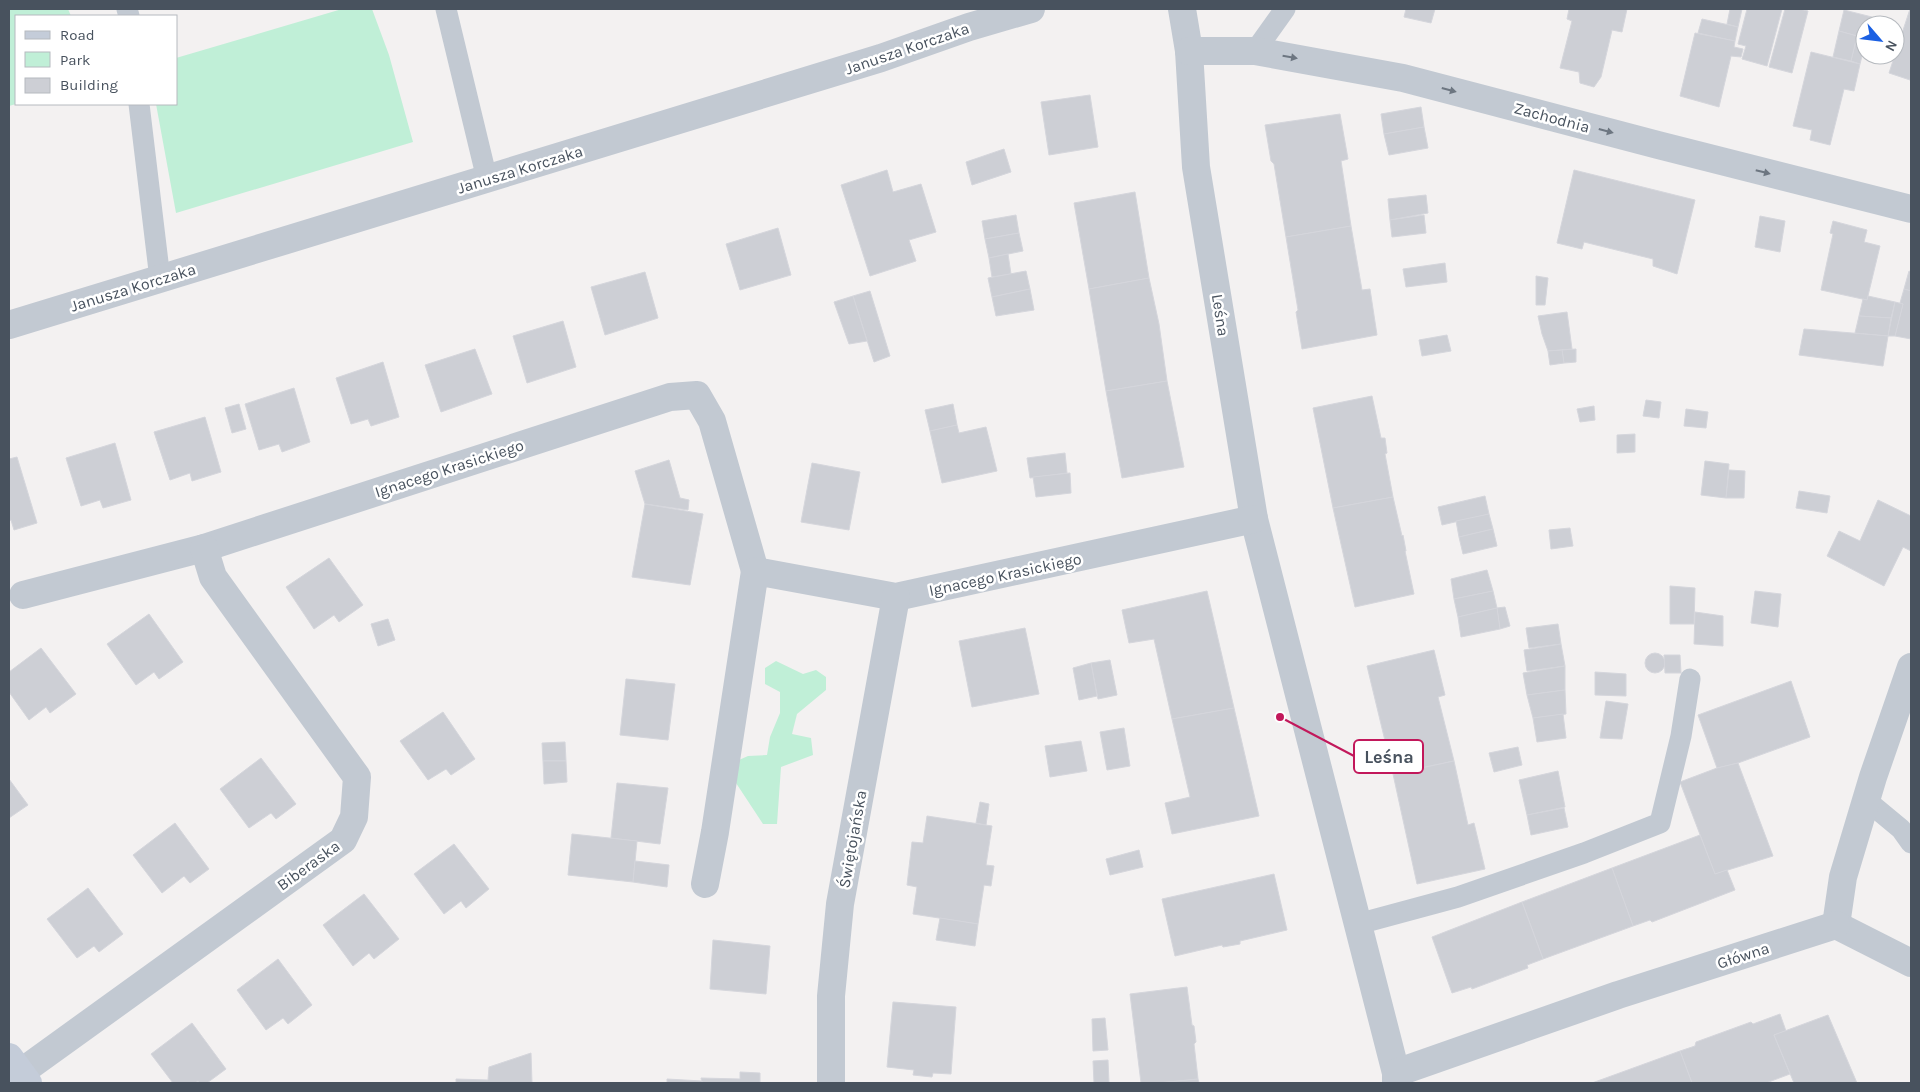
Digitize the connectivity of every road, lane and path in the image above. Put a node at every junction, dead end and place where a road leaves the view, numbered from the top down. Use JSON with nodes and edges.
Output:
{"nodes":[{"id":1,"x":446,"y":9,"type":"edge"},
{"id":2,"x":1031,"y":9,"type":"edge"},
{"id":3,"x":1182,"y":9,"type":"edge"},
{"id":4,"x":1285,"y":9,"type":"edge"},
{"id":5,"x":965,"y":18,"type":"edge"},
{"id":6,"x":1189,"y":51,"type":"junction"},
{"id":7,"x":1255,"y":51,"type":"junction"},
{"id":8,"x":139,"y":105,"type":"edge"},
{"id":9,"x":487,"y":179,"type":"junction"},
{"id":10,"x":1911,"y":209,"type":"edge"},
{"id":11,"x":160,"y":279,"type":"junction"},
{"id":12,"x":9,"y":325,"type":"edge"},
{"id":13,"x":1254,"y":519,"type":"junction"},
{"id":14,"x":204,"y":548,"type":"junction"},
{"id":15,"x":755,"y":571,"type":"junction"},
{"id":16,"x":23,"y":595,"type":"dead end"},
{"id":17,"x":896,"y":597,"type":"junction"},
{"id":18,"x":1911,"y":667,"type":"edge"},
{"id":19,"x":1690,"y":679,"type":"dead end"},
{"id":20,"x":1866,"y":800,"type":"junction"},
{"id":21,"x":1911,"y":843,"type":"edge"},
{"id":22,"x":705,"y":884,"type":"dead end"},
{"id":23,"x":1358,"y":924,"type":"junction"},
{"id":24,"x":1836,"y":925,"type":"junction"},
{"id":25,"x":1911,"y":963,"type":"edge"},
{"id":26,"x":19,"y":1071,"type":"edge"},
{"id":27,"x":1396,"y":1078,"type":"edge"},
{"id":28,"x":831,"y":1083,"type":"edge"}],
"edges":[{"from":1,"to":9,"type":"lane"},
{"from":2,"to":5,"type":"street","name":"Janusza Korczaka"},
{"from":3,"to":6,"type":"street","name":"Leśna"},
{"from":4,"to":7,"type":"lane"},
{"from":5,"to":9,"type":"street","name":"Janusza Korczaka"},
{"from":6,"to":7,"type":"street","name":"Zachodnia"},
{"from":6,"to":13,"type":"street","name":"Leśna"},
{"from":7,"to":10,"type":"street","name":"Zachodnia","one_way":true},
{"from":8,"to":11,"type":"lane"},
{"from":9,"to":11,"type":"street","name":"Janusza Korczaka"},
{"from":11,"to":12,"type":"street","name":"Janusza Korczaka"},
{"from":13,"to":17,"type":"street","name":"Ignacego Krasickiego"},
{"from":13,"to":23,"type":"street","name":"Leśna"},
{"from":14,"to":15,"type":"street","name":"Ignacego Krasickiego"},
{"from":14,"to":16,"type":"street","name":"Ignacego Krasickiego"},
{"from":14,"to":26,"type":"street","name":"Biberaska"},
{"from":15,"to":17,"type":"street","name":"Ignacego Krasickiego"},
{"from":15,"to":22,"type":"street","name":"Ignacego Krasickiego"},
{"from":17,"to":28,"type":"street","name":"Świętojańska"},
{"from":18,"to":20,"type":"street"},
{"from":19,"to":23,"type":"lane"},
{"from":20,"to":21,"type":"lane"},
{"from":20,"to":24,"type":"street"},
{"from":23,"to":27,"type":"street","name":"Leśna"},
{"from":24,"to":25,"type":"street"},
{"from":24,"to":27,"type":"street","name":"Główna"}]}
